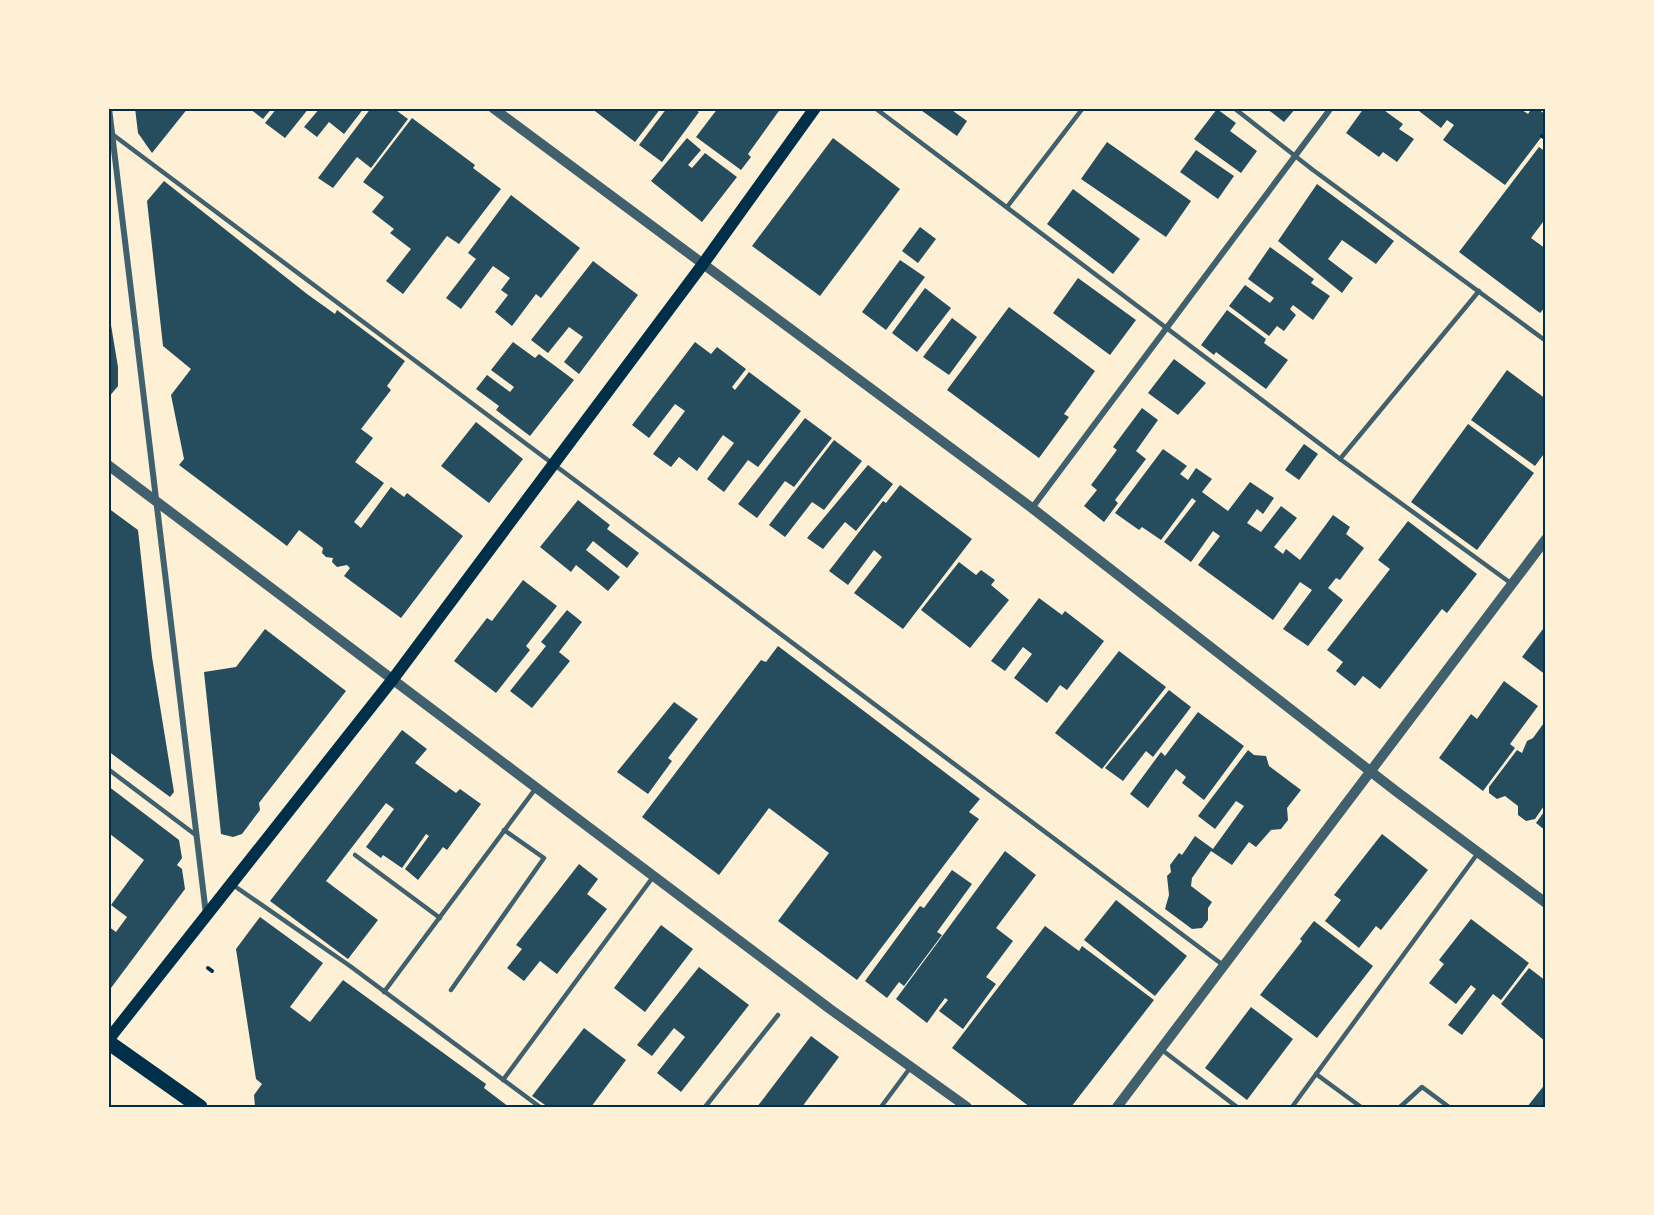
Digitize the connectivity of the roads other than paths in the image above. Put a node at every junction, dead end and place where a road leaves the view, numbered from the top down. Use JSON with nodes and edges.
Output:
{"nodes":[{"id":1,"x":109,"y":108,"type":"edge"},
{"id":2,"x":493,"y":108,"type":"edge"},
{"id":3,"x":815,"y":108,"type":"edge"},
{"id":4,"x":875,"y":108,"type":"edge"},
{"id":5,"x":1083,"y":108,"type":"edge"},
{"id":6,"x":1234,"y":108,"type":"edge"},
{"id":7,"x":1331,"y":108,"type":"edge"},
{"id":8,"x":110,"y":132,"type":"edge"},
{"id":9,"x":1296,"y":156,"type":"junction"},
{"id":10,"x":1007,"y":207,"type":"junction"},
{"id":11,"x":703,"y":264,"type":"junction"},
{"id":12,"x":1479,"y":291,"type":"junction"},
{"id":13,"x":1166,"y":326,"type":"junction"},
{"id":14,"x":1546,"y":341,"type":"edge"},
{"id":15,"x":1340,"y":459,"type":"junction"},
{"id":16,"x":552,"y":464,"type":"junction"},
{"id":17,"x":108,"y":465,"type":"edge"},
{"id":18,"x":157,"y":501,"type":"junction"},
{"id":19,"x":1032,"y":508,"type":"junction"},
{"id":20,"x":1546,"y":538,"type":"edge"},
{"id":21,"x":1512,"y":584,"type":"junction"},
{"id":22,"x":393,"y":679,"type":"junction"},
{"id":23,"x":108,"y":769,"type":"edge"},
{"id":24,"x":1371,"y":771,"type":"junction"},
{"id":25,"x":536,"y":788,"type":"junction"},
{"id":26,"x":504,"y":830,"type":"junction"},
{"id":27,"x":198,"y":836,"type":"junction"},
{"id":28,"x":1479,"y":852,"type":"junction"},
{"id":29,"x":355,"y":855,"type":"dead end"},
{"id":30,"x":654,"y":876,"type":"junction"},
{"id":31,"x":231,"y":884,"type":"junction"},
{"id":32,"x":1546,"y":903,"type":"edge"},
{"id":33,"x":206,"y":915,"type":"junction"},
{"id":34,"x":440,"y":918,"type":"junction"},
{"id":35,"x":1224,"y":966,"type":"junction"},
{"id":36,"x":452,"y":990,"type":"dead end"},
{"id":37,"x":384,"y":992,"type":"junction"},
{"id":38,"x":777,"y":1015,"type":"dead end"},
{"id":39,"x":108,"y":1041,"type":"edge"},
{"id":40,"x":1162,"y":1050,"type":"junction"},
{"id":41,"x":911,"y":1067,"type":"junction"},
{"id":42,"x":1316,"y":1074,"type":"junction"},
{"id":43,"x":503,"y":1080,"type":"junction"},
{"id":44,"x":200,"y":1107,"type":"edge"},
{"id":45,"x":540,"y":1107,"type":"edge"},
{"id":46,"x":705,"y":1107,"type":"edge"},
{"id":47,"x":881,"y":1107,"type":"edge"},
{"id":48,"x":967,"y":1107,"type":"edge"},
{"id":49,"x":1118,"y":1107,"type":"edge"},
{"id":50,"x":1237,"y":1107,"type":"edge"},
{"id":51,"x":1292,"y":1107,"type":"edge"},
{"id":52,"x":1361,"y":1107,"type":"edge"},
{"id":53,"x":1400,"y":1107,"type":"edge"},
{"id":54,"x":1449,"y":1107,"type":"edge"}],
"edges":[{"from":1,"to":8,"type":"street"},
{"from":2,"to":11,"type":"street"},
{"from":3,"to":11,"type":"main road"},
{"from":4,"to":10,"type":"lane"},
{"from":5,"to":10,"type":"lane"},
{"from":6,"to":9,"type":"lane"},
{"from":7,"to":9,"type":"street"},
{"from":8,"to":16,"type":"lane"},
{"from":8,"to":18,"type":"street"},
{"from":9,"to":12,"type":"lane"},
{"from":9,"to":13,"type":"street"},
{"from":10,"to":13,"type":"lane"},
{"from":11,"to":16,"type":"main road"},
{"from":11,"to":19,"type":"street"},
{"from":12,"to":14,"type":"lane"},
{"from":12,"to":15,"type":"lane"},
{"from":13,"to":15,"type":"lane"},
{"from":13,"to":19,"type":"street"},
{"from":15,"to":21,"type":"lane"},
{"from":16,"to":22,"type":"main road"},
{"from":16,"to":35,"type":"lane"},
{"from":17,"to":18,"type":"street"},
{"from":18,"to":22,"type":"street"},
{"from":18,"to":27,"type":"street"},
{"from":19,"to":24,"type":"street"},
{"from":20,"to":21,"type":"street"},
{"from":21,"to":24,"type":"street"},
{"from":22,"to":25,"type":"street"},
{"from":22,"to":31,"type":"main road"},
{"from":23,"to":27,"type":"lane"},
{"from":24,"to":28,"type":"street"},
{"from":24,"to":35,"type":"street"},
{"from":25,"to":26,"type":"lane"},
{"from":25,"to":30,"type":"street"},
{"from":26,"to":34,"type":"lane"},
{"from":26,"to":36,"type":"lane"},
{"from":27,"to":33,"type":"street"},
{"from":28,"to":32,"type":"street"},
{"from":28,"to":42,"type":"lane"},
{"from":29,"to":34,"type":"lane"},
{"from":30,"to":41,"type":"street"},
{"from":30,"to":43,"type":"lane"},
{"from":31,"to":33,"type":"main road"},
{"from":31,"to":37,"type":"lane"},
{"from":33,"to":39,"type":"main road"},
{"from":34,"to":37,"type":"lane"},
{"from":35,"to":40,"type":"street"},
{"from":37,"to":43,"type":"lane"},
{"from":38,"to":46,"type":"lane"},
{"from":39,"to":44,"type":"main road"},
{"from":40,"to":49,"type":"street"},
{"from":40,"to":50,"type":"lane"},
{"from":41,"to":47,"type":"lane"},
{"from":41,"to":48,"type":"street"},
{"from":42,"to":51,"type":"lane"},
{"from":42,"to":52,"type":"lane"},
{"from":43,"to":45,"type":"lane"},
{"from":53,"to":54,"type":"lane"}]}
